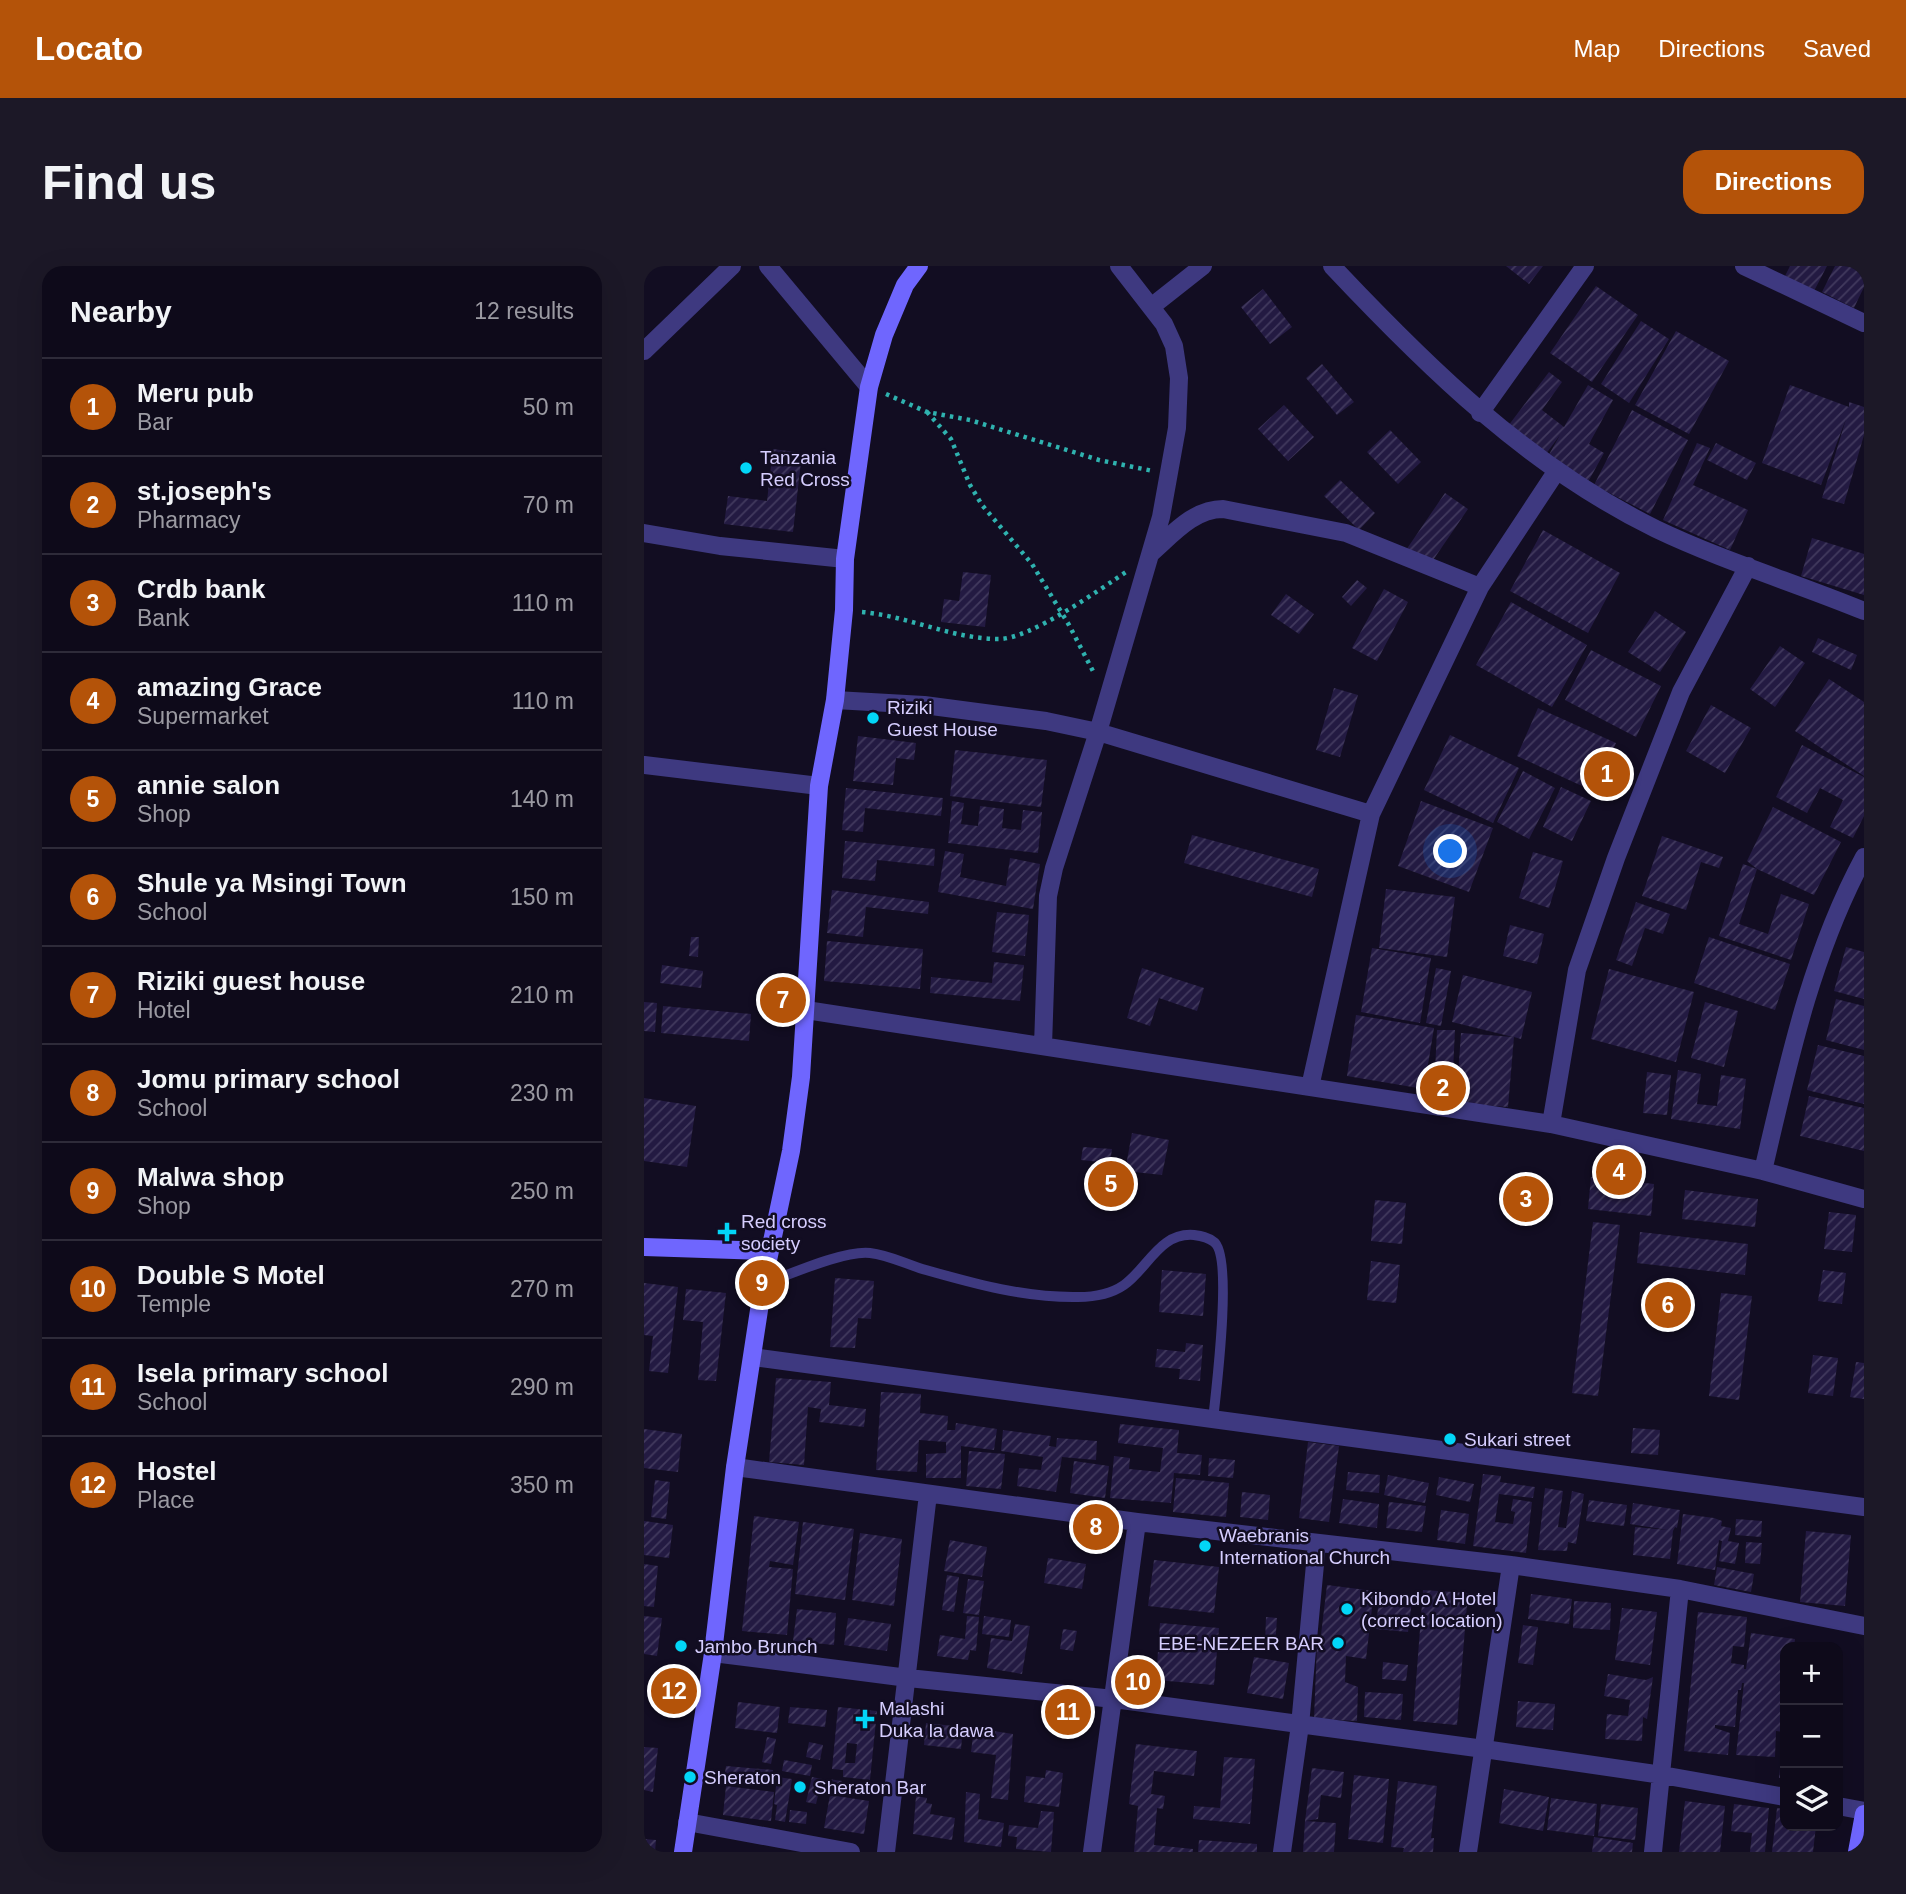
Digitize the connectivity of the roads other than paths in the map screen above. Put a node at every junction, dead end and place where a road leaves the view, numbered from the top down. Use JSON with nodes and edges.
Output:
{"nodes":[{"id":1,"x":732,"y":266,"type":"edge"},
{"id":2,"x":768,"y":266,"type":"edge"},
{"id":3,"x":919,"y":266,"type":"edge"},
{"id":4,"x":1119,"y":266,"type":"edge"},
{"id":5,"x":1203,"y":266,"type":"edge"},
{"id":6,"x":1332,"y":266,"type":"edge"},
{"id":7,"x":1585,"y":266,"type":"edge"},
{"id":8,"x":1744,"y":266,"type":"edge"},
{"id":9,"x":1151,"y":307,"type":"junction"},
{"id":10,"x":1864,"y":323,"type":"edge"},
{"id":11,"x":644,"y":351,"type":"edge"},
{"id":12,"x":869,"y":387,"type":"junction"},
{"id":13,"x":1480,"y":413,"type":"junction"},
{"id":14,"x":1556,"y":472,"type":"junction"},
{"id":15,"x":644,"y":533,"type":"edge"},
{"id":16,"x":1148,"y":557,"type":"junction"},
{"id":17,"x":845,"y":559,"type":"junction"},
{"id":18,"x":1748,"y":566,"type":"junction"},
{"id":19,"x":1480,"y":587,"type":"junction"},
{"id":20,"x":1864,"y":611,"type":"edge"},
{"id":21,"x":835,"y":700,"type":"junction"},
{"id":22,"x":1098,"y":732,"type":"junction"},
{"id":23,"x":644,"y":765,"type":"edge"},
{"id":24,"x":819,"y":786,"type":"junction"},
{"id":25,"x":1371,"y":814,"type":"junction"},
{"id":26,"x":1864,"y":857,"type":"edge"},
{"id":27,"x":806,"y":1010,"type":"junction"},
{"id":28,"x":1043,"y":1046,"type":"junction"},
{"id":29,"x":1310,"y":1087,"type":"junction"},
{"id":30,"x":1551,"y":1124,"type":"junction"},
{"id":31,"x":1763,"y":1171,"type":"junction"},
{"id":32,"x":1864,"y":1199,"type":"edge"},
{"id":33,"x":644,"y":1247,"type":"edge"},
{"id":34,"x":768,"y":1251,"type":"junction"},
{"id":35,"x":763,"y":1284,"type":"junction"},
{"id":36,"x":753,"y":1357,"type":"junction"},
{"id":37,"x":1213,"y":1420,"type":"junction"},
{"id":38,"x":735,"y":1467,"type":"junction"},
{"id":39,"x":928,"y":1494,"type":"junction"},
{"id":40,"x":1864,"y":1507,"type":"edge"},
{"id":41,"x":1137,"y":1522,"type":"junction"},
{"id":42,"x":1317,"y":1543,"type":"junction"},
{"id":43,"x":1511,"y":1565,"type":"junction"},
{"id":44,"x":1680,"y":1589,"type":"junction"},
{"id":45,"x":1864,"y":1626,"type":"edge"},
{"id":46,"x":713,"y":1653,"type":"junction"},
{"id":47,"x":908,"y":1678,"type":"junction"},
{"id":48,"x":1114,"y":1699,"type":"junction"},
{"id":49,"x":1300,"y":1725,"type":"junction"},
{"id":50,"x":1485,"y":1749,"type":"junction"},
{"id":51,"x":1662,"y":1775,"type":"junction"},
{"id":52,"x":1780,"y":1796,"type":"edge"},
{"id":53,"x":1843,"y":1807,"type":"edge"},
{"id":54,"x":1864,"y":1812,"type":"edge"},
{"id":55,"x":687,"y":1822,"type":"junction"},
{"id":56,"x":683,"y":1852,"type":"edge"},
{"id":57,"x":852,"y":1852,"type":"edge"},
{"id":58,"x":886,"y":1852,"type":"edge"},
{"id":59,"x":1092,"y":1852,"type":"edge"},
{"id":60,"x":1282,"y":1852,"type":"edge"},
{"id":61,"x":1468,"y":1852,"type":"edge"},
{"id":62,"x":1653,"y":1852,"type":"edge"},
{"id":63,"x":1857,"y":1852,"type":"edge"}],
"edges":[{"from":1,"to":11,"type":"street"},
{"from":2,"to":12,"type":"street"},
{"from":3,"to":12,"type":"street"},
{"from":4,"to":9,"type":"street"},
{"from":5,"to":9,"type":"street"},
{"from":6,"to":13,"type":"street"},
{"from":7,"to":13,"type":"street"},
{"from":8,"to":10,"type":"street"},
{"from":9,"to":16,"type":"street"},
{"from":12,"to":17,"type":"street"},
{"from":13,"to":14,"type":"street"},
{"from":14,"to":18,"type":"street"},
{"from":14,"to":19,"type":"street"},
{"from":15,"to":17,"type":"street"},
{"from":16,"to":19,"type":"street"},
{"from":16,"to":22,"type":"street"},
{"from":17,"to":21,"type":"street"},
{"from":18,"to":20,"type":"street"},
{"from":18,"to":30,"type":"street"},
{"from":19,"to":25,"type":"street"},
{"from":21,"to":22,"type":"street"},
{"from":21,"to":24,"type":"street"},
{"from":22,"to":25,"type":"street"},
{"from":22,"to":28,"type":"street"},
{"from":23,"to":24,"type":"street"},
{"from":24,"to":27,"type":"street"},
{"from":25,"to":29,"type":"street"},
{"from":26,"to":31,"type":"street"},
{"from":27,"to":28,"type":"street"},
{"from":27,"to":34,"type":"street"},
{"from":28,"to":29,"type":"street"},
{"from":29,"to":30,"type":"street"},
{"from":30,"to":31,"type":"street"},
{"from":31,"to":32,"type":"street"},
{"from":33,"to":34,"type":"street"},
{"from":34,"to":35,"type":"street"},
{"from":35,"to":36,"type":"street"},
{"from":35,"to":37,"type":"lane"},
{"from":36,"to":37,"type":"street"},
{"from":36,"to":38,"type":"street"},
{"from":37,"to":40,"type":"street"},
{"from":38,"to":39,"type":"street"},
{"from":38,"to":46,"type":"street"},
{"from":39,"to":41,"type":"street"},
{"from":39,"to":47,"type":"street"},
{"from":41,"to":42,"type":"street"},
{"from":41,"to":48,"type":"street"},
{"from":42,"to":43,"type":"street"},
{"from":42,"to":49,"type":"street"},
{"from":43,"to":44,"type":"street"},
{"from":43,"to":50,"type":"street"},
{"from":44,"to":45,"type":"street"},
{"from":44,"to":51,"type":"street"},
{"from":46,"to":47,"type":"street"},
{"from":46,"to":55,"type":"street"},
{"from":47,"to":48,"type":"street"},
{"from":47,"to":58,"type":"street"},
{"from":48,"to":49,"type":"street"},
{"from":48,"to":59,"type":"street"},
{"from":49,"to":50,"type":"street"},
{"from":49,"to":60,"type":"street"},
{"from":50,"to":51,"type":"street"},
{"from":50,"to":61,"type":"street"},
{"from":51,"to":52,"type":"street"},
{"from":51,"to":62,"type":"street"},
{"from":53,"to":54,"type":"street"},
{"from":54,"to":63,"type":"street"},
{"from":55,"to":56,"type":"street"},
{"from":55,"to":57,"type":"street"}]}
